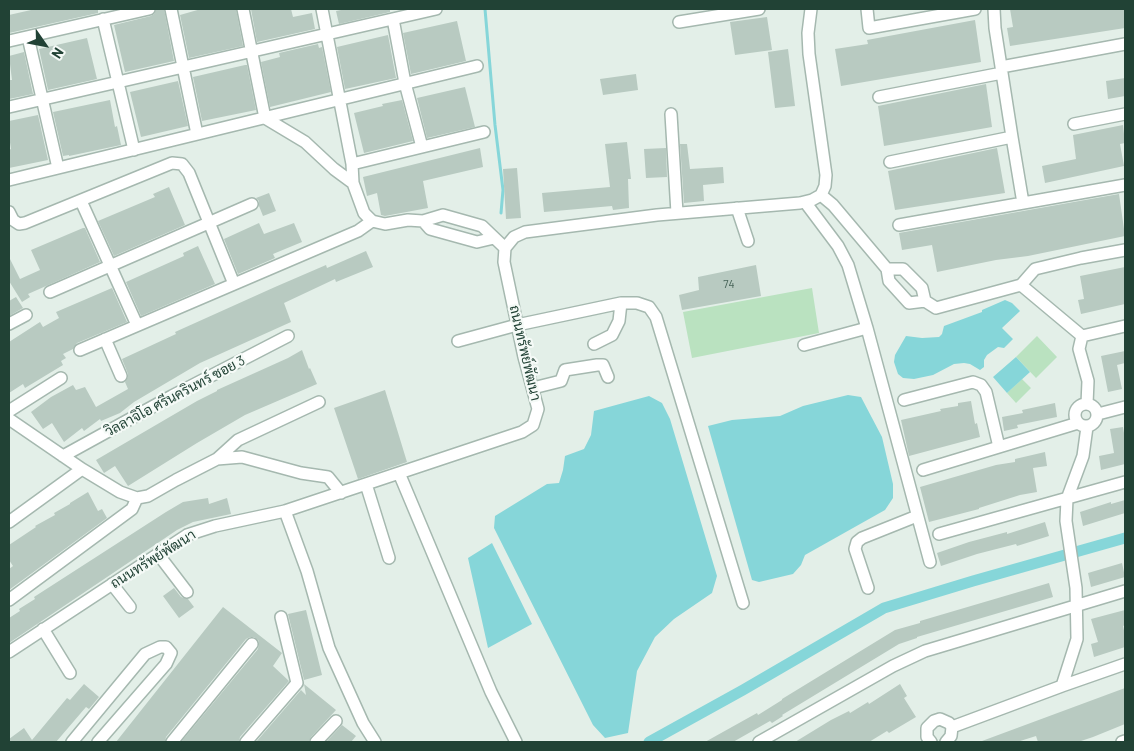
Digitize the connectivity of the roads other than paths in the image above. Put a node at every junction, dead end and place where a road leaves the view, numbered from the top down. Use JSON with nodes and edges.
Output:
{"nodes":[{"id":1,"x":149,"y":9,"type":"edge"},
{"id":2,"x":171,"y":9,"type":"edge"},
{"id":3,"x":242,"y":9,"type":"edge"},
{"id":4,"x":322,"y":9,"type":"edge"},
{"id":5,"x":436,"y":9,"type":"edge"},
{"id":6,"x":759,"y":9,"type":"edge"},
{"id":7,"x":811,"y":9,"type":"edge"},
{"id":8,"x":867,"y":9,"type":"edge"},
{"id":9,"x":975,"y":9,"type":"edge"},
{"id":10,"x":994,"y":9,"type":"edge"},
{"id":11,"x":936,"y":12,"type":"edge"},
{"id":12,"x":394,"y":15,"type":"edge"},
{"id":13,"x":103,"y":19,"type":"junction"},
{"id":14,"x":679,"y":22,"type":"dead end"},
{"id":15,"x":327,"y":34,"type":"junction"},
{"id":16,"x":28,"y":37,"type":"junction"},
{"id":17,"x":9,"y":42,"type":"edge"},
{"id":18,"x":1125,"y":44,"type":"edge"},
{"id":19,"x":251,"y":51,"type":"junction"},
{"id":20,"x":477,"y":66,"type":"dead end"},
{"id":21,"x":184,"y":67,"type":"junction"},
{"id":22,"x":1002,"y":70,"type":"junction"},
{"id":23,"x":118,"y":82,"type":"junction"},
{"id":24,"x":405,"y":83,"type":"junction"},
{"id":25,"x":879,"y":97,"type":"dead end"},
{"id":26,"x":41,"y":100,"type":"junction"},
{"id":27,"x":340,"y":100,"type":"junction"},
{"id":28,"x":9,"y":107,"type":"edge"},
{"id":29,"x":671,"y":114,"type":"dead end"},
{"id":30,"x":1125,"y":114,"type":"edge"},
{"id":31,"x":265,"y":118,"type":"junction"},
{"id":32,"x":1074,"y":124,"type":"dead end"},
{"id":33,"x":484,"y":132,"type":"dead end"},
{"id":34,"x":197,"y":134,"type":"junction"},
{"id":35,"x":1012,"y":137,"type":"junction"},
{"id":36,"x":422,"y":147,"type":"junction"},
{"id":37,"x":134,"y":150,"type":"junction"},
{"id":38,"x":890,"y":162,"type":"dead end"},
{"id":39,"x":352,"y":164,"type":"junction"},
{"id":40,"x":58,"y":168,"type":"junction"},
{"id":41,"x":9,"y":180,"type":"edge"},
{"id":42,"x":353,"y":183,"type":"junction"},
{"id":43,"x":1125,"y":185,"type":"edge"},
{"id":44,"x":821,"y":195,"type":"junction"},
{"id":45,"x":81,"y":201,"type":"junction"},
{"id":46,"x":805,"y":202,"type":"junction"},
{"id":47,"x":1023,"y":203,"type":"junction"},
{"id":48,"x":252,"y":204,"type":"dead end"},
{"id":49,"x":737,"y":208,"type":"junction"},
{"id":50,"x":9,"y":212,"type":"edge"},
{"id":51,"x":677,"y":213,"type":"junction"},
{"id":52,"x":372,"y":221,"type":"junction"},
{"id":53,"x":424,"y":221,"type":"junction"},
{"id":54,"x":209,"y":222,"type":"junction"},
{"id":55,"x":898,"y":225,"type":"dead end"},
{"id":56,"x":494,"y":238,"type":"junction"},
{"id":57,"x":748,"y":241,"type":"dead end"},
{"id":58,"x":504,"y":248,"type":"junction"},
{"id":59,"x":1125,"y":250,"type":"edge"},
{"id":60,"x":110,"y":266,"type":"junction"},
{"id":61,"x":887,"y":269,"type":"junction"},
{"id":62,"x":234,"y":284,"type":"junction"},
{"id":63,"x":1021,"y":285,"type":"junction"},
{"id":64,"x":50,"y":292,"type":"dead end"},
{"id":65,"x":925,"y":301,"type":"junction"},
{"id":66,"x":621,"y":303,"type":"junction"},
{"id":67,"x":26,"y":315,"type":"dead end"},
{"id":68,"x":9,"y":324,"type":"edge"},
{"id":69,"x":517,"y":325,"type":"junction"},
{"id":70,"x":137,"y":326,"type":"junction"},
{"id":71,"x":1125,"y":326,"type":"edge"},
{"id":72,"x":867,"y":328,"type":"junction"},
{"id":73,"x":288,"y":336,"type":"dead end"},
{"id":74,"x":1082,"y":336,"type":"junction"},
{"id":75,"x":105,"y":339,"type":"junction"},
{"id":76,"x":458,"y":341,"type":"dead end"},
{"id":77,"x":594,"y":344,"type":"dead end"},
{"id":78,"x":804,"y":345,"type":"dead end"},
{"id":79,"x":80,"y":350,"type":"dead end"},
{"id":80,"x":121,"y":376,"type":"dead end"},
{"id":81,"x":608,"y":377,"type":"dead end"},
{"id":82,"x":61,"y":378,"type":"dead end"},
{"id":83,"x":533,"y":388,"type":"junction"},
{"id":84,"x":904,"y":400,"type":"dead end"},
{"id":85,"x":320,"y":402,"type":"dead end"},
{"id":86,"x":1087,"y":404,"type":"junction"},
{"id":87,"x":1125,"y":406,"type":"edge"},
{"id":88,"x":9,"y":410,"type":"edge"},
{"id":89,"x":1098,"y":414,"type":"junction"},
{"id":90,"x":9,"y":419,"type":"edge"},
{"id":91,"x":1082,"y":425,"type":"junction"},
{"id":92,"x":999,"y":447,"type":"junction"},
{"id":93,"x":63,"y":456,"type":"junction"},
{"id":94,"x":217,"y":458,"type":"junction"},
{"id":95,"x":82,"y":469,"type":"junction"},
{"id":96,"x":923,"y":470,"type":"dead end"},
{"id":97,"x":399,"y":473,"type":"junction"},
{"id":98,"x":1125,"y":482,"type":"edge"},
{"id":99,"x":366,"y":484,"type":"junction"},
{"id":100,"x":341,"y":493,"type":"junction"},
{"id":101,"x":137,"y":498,"type":"junction"},
{"id":102,"x":1067,"y":499,"type":"junction"},
{"id":103,"x":285,"y":511,"type":"junction"},
{"id":104,"x":917,"y":516,"type":"junction"},
{"id":105,"x":9,"y":522,"type":"edge"},
{"id":106,"x":939,"y":534,"type":"dead end"},
{"id":107,"x":158,"y":554,"type":"junction"},
{"id":108,"x":389,"y":558,"type":"dead end"},
{"id":109,"x":930,"y":562,"type":"dead end"},
{"id":110,"x":112,"y":584,"type":"junction"},
{"id":111,"x":868,"y":588,"type":"dead end"},
{"id":112,"x":1125,"y":591,"type":"edge"},
{"id":113,"x":188,"y":592,"type":"dead end"},
{"id":114,"x":9,"y":600,"type":"edge"},
{"id":115,"x":743,"y":603,"type":"dead end"},
{"id":116,"x":1076,"y":605,"type":"junction"},
{"id":117,"x":130,"y":607,"type":"dead end"},
{"id":118,"x":281,"y":617,"type":"dead end"},
{"id":119,"x":43,"y":629,"type":"junction"},
{"id":120,"x":252,"y":644,"type":"dead end"},
{"id":121,"x":9,"y":652,"type":"edge"},
{"id":122,"x":1125,"y":664,"type":"edge"},
{"id":123,"x":70,"y":673,"type":"dead end"},
{"id":124,"x":1062,"y":686,"type":"junction"},
{"id":125,"x":336,"y":721,"type":"dead end"},
{"id":126,"x":952,"y":727,"type":"junction"},
{"id":127,"x":925,"y":741,"type":"edge"},
{"id":128,"x":72,"y":742,"type":"edge"},
{"id":129,"x":98,"y":742,"type":"edge"},
{"id":130,"x":172,"y":742,"type":"edge"},
{"id":131,"x":246,"y":742,"type":"edge"},
{"id":132,"x":316,"y":742,"type":"edge"},
{"id":133,"x":375,"y":742,"type":"edge"},
{"id":134,"x":516,"y":742,"type":"edge"},
{"id":135,"x":759,"y":742,"type":"edge"},
{"id":136,"x":946,"y":742,"type":"edge"}],
"edges":[{"from":1,"to":13,"type":"street"},
{"from":2,"to":21,"type":"street"},
{"from":3,"to":19,"type":"street"},
{"from":4,"to":15,"type":"street"},
{"from":5,"to":12,"type":"street"},
{"from":6,"to":14,"type":"street"},
{"from":7,"to":44,"type":"street"},
{"from":8,"to":11,"type":"street"},
{"from":9,"to":11,"type":"street"},
{"from":10,"to":22,"type":"street"},
{"from":12,"to":15,"type":"street"},
{"from":12,"to":24,"type":"street"},
{"from":13,"to":16,"type":"street"},
{"from":13,"to":23,"type":"street"},
{"from":15,"to":19,"type":"street"},
{"from":15,"to":27,"type":"street"},
{"from":16,"to":17,"type":"street"},
{"from":16,"to":26,"type":"street"},
{"from":18,"to":22,"type":"street"},
{"from":19,"to":21,"type":"street"},
{"from":19,"to":31,"type":"street"},
{"from":20,"to":24,"type":"street"},
{"from":21,"to":23,"type":"street"},
{"from":21,"to":34,"type":"street"},
{"from":22,"to":25,"type":"street"},
{"from":22,"to":35,"type":"street"},
{"from":23,"to":26,"type":"street"},
{"from":23,"to":37,"type":"street"},
{"from":24,"to":27,"type":"street"},
{"from":24,"to":36,"type":"street"},
{"from":26,"to":28,"type":"street"},
{"from":26,"to":40,"type":"street"},
{"from":27,"to":31,"type":"street"},
{"from":27,"to":39,"type":"street"},
{"from":29,"to":51,"type":"street"},
{"from":30,"to":32,"type":"street"},
{"from":31,"to":34,"type":"street"},
{"from":31,"to":42,"type":"street"},
{"from":33,"to":36,"type":"street"},
{"from":34,"to":37,"type":"street"},
{"from":35,"to":38,"type":"street"},
{"from":35,"to":47,"type":"street"},
{"from":36,"to":39,"type":"street"},
{"from":37,"to":40,"type":"street"},
{"from":39,"to":42,"type":"street"},
{"from":40,"to":41,"type":"street"},
{"from":42,"to":52,"type":"street"},
{"from":43,"to":47,"type":"street"},
{"from":44,"to":46,"type":"street"},
{"from":44,"to":61,"type":"street"},
{"from":45,"to":50,"type":"street"},
{"from":45,"to":54,"type":"street"},
{"from":45,"to":60,"type":"street"},
{"from":46,"to":49,"type":"street"},
{"from":46,"to":72,"type":"street"},
{"from":47,"to":55,"type":"street"},
{"from":48,"to":54,"type":"street"},
{"from":49,"to":51,"type":"street"},
{"from":49,"to":57,"type":"street"},
{"from":51,"to":58,"type":"street"},
{"from":52,"to":53,"type":"street"},
{"from":52,"to":62,"type":"street"},
{"from":53,"to":56,"type":"street"},
{"from":53,"to":56,"type":"street"},
{"from":54,"to":60,"type":"street"},
{"from":54,"to":62,"type":"street"},
{"from":56,"to":58,"type":"street"},
{"from":58,"to":69,"type":"street","name":"ถนนทรัพย์พัฒนา"},
{"from":59,"to":63,"type":"street"},
{"from":60,"to":64,"type":"street"},
{"from":60,"to":70,"type":"street"},
{"from":61,"to":65,"type":"street"},
{"from":61,"to":65,"type":"street"},
{"from":62,"to":70,"type":"street"},
{"from":63,"to":65,"type":"street"},
{"from":63,"to":74,"type":"street"},
{"from":66,"to":69,"type":"street"},
{"from":66,"to":77,"type":"street"},
{"from":66,"to":115,"type":"street"},
{"from":67,"to":68,"type":"street"},
{"from":69,"to":76,"type":"street"},
{"from":69,"to":83,"type":"street","name":"ถนนทรัพย์พัฒนา"},
{"from":70,"to":75,"type":"street"},
{"from":71,"to":74,"type":"street"},
{"from":72,"to":78,"type":"street"},
{"from":72,"to":104,"type":"street"},
{"from":73,"to":93,"type":"street","name":"วิลลาจิโอ ศรีนครินทร์ ซอย 3"},
{"from":74,"to":86,"type":"street"},
{"from":75,"to":79,"type":"street"},
{"from":75,"to":80,"type":"street"},
{"from":81,"to":83,"type":"street"},
{"from":82,"to":88,"type":"street"},
{"from":83,"to":97,"type":"street","name":"ถนนทรัพย์พัฒนา"},
{"from":84,"to":92,"type":"street"},
{"from":85,"to":94,"type":"street"},
{"from":86,"to":89,"type":"street"},
{"from":86,"to":91,"type":"street"},
{"from":87,"to":89,"type":"street"},
{"from":89,"to":91,"type":"street"},
{"from":90,"to":93,"type":"street"},
{"from":91,"to":92,"type":"street"},
{"from":91,"to":102,"type":"street"},
{"from":92,"to":96,"type":"street"},
{"from":93,"to":95,"type":"street"},
{"from":94,"to":100,"type":"street"},
{"from":94,"to":101,"type":"street"},
{"from":95,"to":101,"type":"street"},
{"from":95,"to":105,"type":"street"},
{"from":97,"to":99,"type":"street","name":"ถนนทรัพย์พัฒนา"},
{"from":97,"to":134,"type":"street"},
{"from":98,"to":102,"type":"street"},
{"from":99,"to":100,"type":"street","name":"ถนนทรัพย์พัฒนา"},
{"from":99,"to":108,"type":"street"},
{"from":100,"to":103,"type":"street","name":"ถนนทรัพย์พัฒนา"},
{"from":101,"to":114,"type":"street"},
{"from":102,"to":106,"type":"street"},
{"from":102,"to":116,"type":"street"},
{"from":103,"to":107,"type":"street","name":"ถนนทรัพย์พัฒนา"},
{"from":103,"to":133,"type":"street"},
{"from":104,"to":109,"type":"street"},
{"from":104,"to":111,"type":"street"},
{"from":107,"to":110,"type":"street","name":"ถนนทรัพย์พัฒนา"},
{"from":107,"to":113,"type":"street"},
{"from":110,"to":117,"type":"street"},
{"from":110,"to":119,"type":"street","name":"ถนนทรัพย์พัฒนา"},
{"from":112,"to":116,"type":"street"},
{"from":116,"to":124,"type":"street"},
{"from":116,"to":135,"type":"street"},
{"from":118,"to":131,"type":"street"},
{"from":119,"to":121,"type":"street","name":"ถนนทรัพย์พัฒนา"},
{"from":119,"to":123,"type":"street"},
{"from":120,"to":130,"type":"street"},
{"from":122,"to":124,"type":"street"},
{"from":124,"to":126,"type":"street"},
{"from":125,"to":132,"type":"street"},
{"from":126,"to":127,"type":"street"},
{"from":126,"to":136,"type":"street"},
{"from":128,"to":129,"type":"street"}]}
